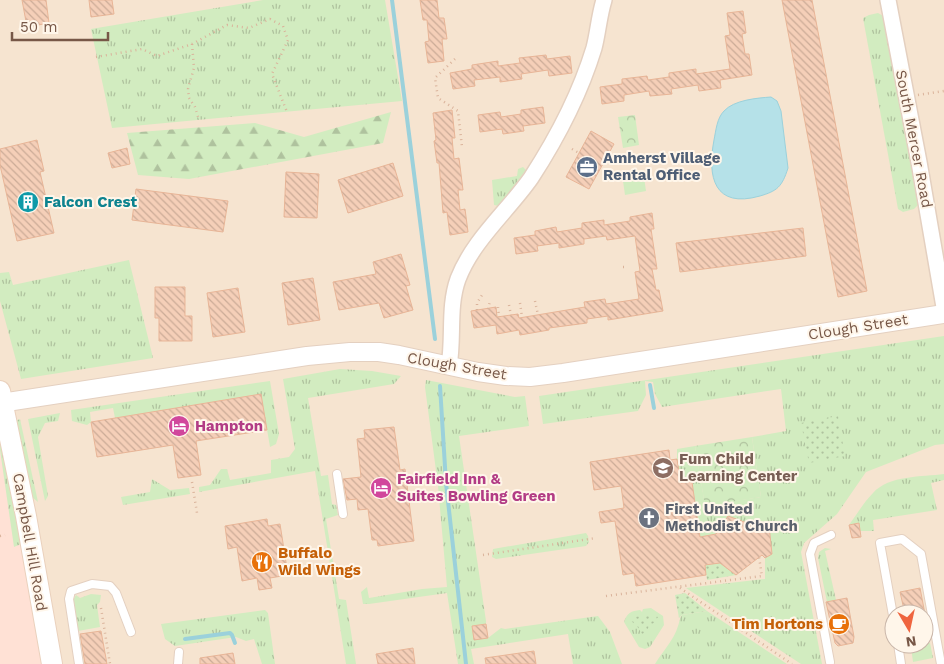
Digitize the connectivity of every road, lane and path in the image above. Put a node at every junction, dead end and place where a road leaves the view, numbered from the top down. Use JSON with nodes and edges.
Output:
{"nodes":[{"id":1,"x":604,"y":0,"type":"edge"},
{"id":2,"x":888,"y":0,"type":"edge"},
{"id":3,"x":192,"y":44,"type":"junction"},
{"id":4,"x":96,"y":57,"type":"dead end"},
{"id":5,"x":455,"y":58,"type":"dead end"},
{"id":6,"x":944,"y":92,"type":"edge"},
{"id":7,"x":917,"y":95,"type":"dead end"},
{"id":8,"x":287,"y":112,"type":"dead end"},
{"id":9,"x":199,"y":120,"type":"dead end"},
{"id":10,"x":462,"y":147,"type":"dead end"},
{"id":11,"x":572,"y":149,"type":"dead end"},
{"id":12,"x":579,"y":153,"type":"dead end"},
{"id":13,"x":482,"y":295,"type":"dead end"},
{"id":14,"x":490,"y":301,"type":"dead end"},
{"id":15,"x":535,"y":301,"type":"dead end"},
{"id":16,"x":520,"y":303,"type":"dead end"},
{"id":17,"x":509,"y":305,"type":"dead end"},
{"id":18,"x":498,"y":307,"type":"dead end"},
{"id":19,"x":944,"y":307,"type":"edge"},
{"id":20,"x":488,"y":309,"type":"dead end"},
{"id":21,"x":477,"y":310,"type":"dead end"},
{"id":22,"x":944,"y":314,"type":"edge"},
{"id":23,"x":511,"y":315,"type":"dead end"},
{"id":24,"x":538,"y":315,"type":"dead end"},
{"id":25,"x":499,"y":317,"type":"dead end"},
{"id":26,"x":522,"y":317,"type":"dead end"},
{"id":27,"x":449,"y":366,"type":"junction"},
{"id":28,"x":1,"y":399,"type":"edge"},
{"id":29,"x":337,"y":474,"type":"dead end"},
{"id":30,"x":192,"y":482,"type":"dead end"},
{"id":31,"x":197,"y":513,"type":"dead end"},
{"id":32,"x":343,"y":514,"type":"dead end"},
{"id":33,"x":5,"y":535,"type":"dead end"},
{"id":34,"x":831,"y":535,"type":"dead end"},
{"id":35,"x":0,"y":536,"type":"edge"},
{"id":36,"x":596,"y":538,"type":"dead end"},
{"id":37,"x":483,"y":555,"type":"dead end"},
{"id":38,"x":759,"y":557,"type":"dead end"},
{"id":39,"x":678,"y":587,"type":"junction"},
{"id":40,"x":606,"y":596,"type":"dead end"},
{"id":41,"x":891,"y":604,"type":"edge"},
{"id":42,"x":930,"y":604,"type":"edge"},
{"id":43,"x":101,"y":608,"type":"dead end"},
{"id":44,"x":934,"y":626,"type":"edge"},
{"id":45,"x":131,"y":632,"type":"dead end"},
{"id":46,"x":179,"y":652,"type":"dead end"},
{"id":47,"x":830,"y":662,"type":"dead end"},
{"id":48,"x":52,"y":664,"type":"edge"},
{"id":49,"x":79,"y":664,"type":"edge"},
{"id":50,"x":110,"y":664,"type":"edge"},
{"id":51,"x":178,"y":664,"type":"edge"},
{"id":52,"x":792,"y":664,"type":"edge"},
{"id":53,"x":941,"y":664,"type":"edge"}],
"edges":[{"from":1,"to":27,"type":"street"},
{"from":2,"to":19,"type":"street","name":"South Mercer Road"},
{"from":3,"to":4,"type":"path"},
{"from":3,"to":8,"type":"path"},
{"from":3,"to":9,"type":"path"},
{"from":5,"to":10,"type":"path"},
{"from":6,"to":7,"type":"path"},
{"from":11,"to":12,"type":"path"},
{"from":13,"to":21,"type":"path"},
{"from":14,"to":20,"type":"path"},
{"from":15,"to":24,"type":"path"},
{"from":16,"to":26,"type":"path"},
{"from":17,"to":23,"type":"path"},
{"from":18,"to":25,"type":"path"},
{"from":22,"to":27,"type":"street","name":"Clough Street"},
{"from":27,"to":28,"type":"street","name":"Clough Street"},
{"from":28,"to":48,"type":"main road","name":"Campbell Hill Road"},
{"from":29,"to":32,"type":"lane"},
{"from":30,"to":31,"type":"path"},
{"from":33,"to":35,"type":"path"},
{"from":34,"to":47,"type":"lane"},
{"from":36,"to":37,"type":"path"},
{"from":38,"to":39,"type":"path"},
{"from":39,"to":40,"type":"path"},
{"from":39,"to":52,"type":"path"},
{"from":41,"to":42,"type":"lane"},
{"from":43,"to":50,"type":"path"},
{"from":44,"to":53,"type":"lane"},
{"from":45,"to":49,"type":"lane"},
{"from":46,"to":51,"type":"lane"}]}
